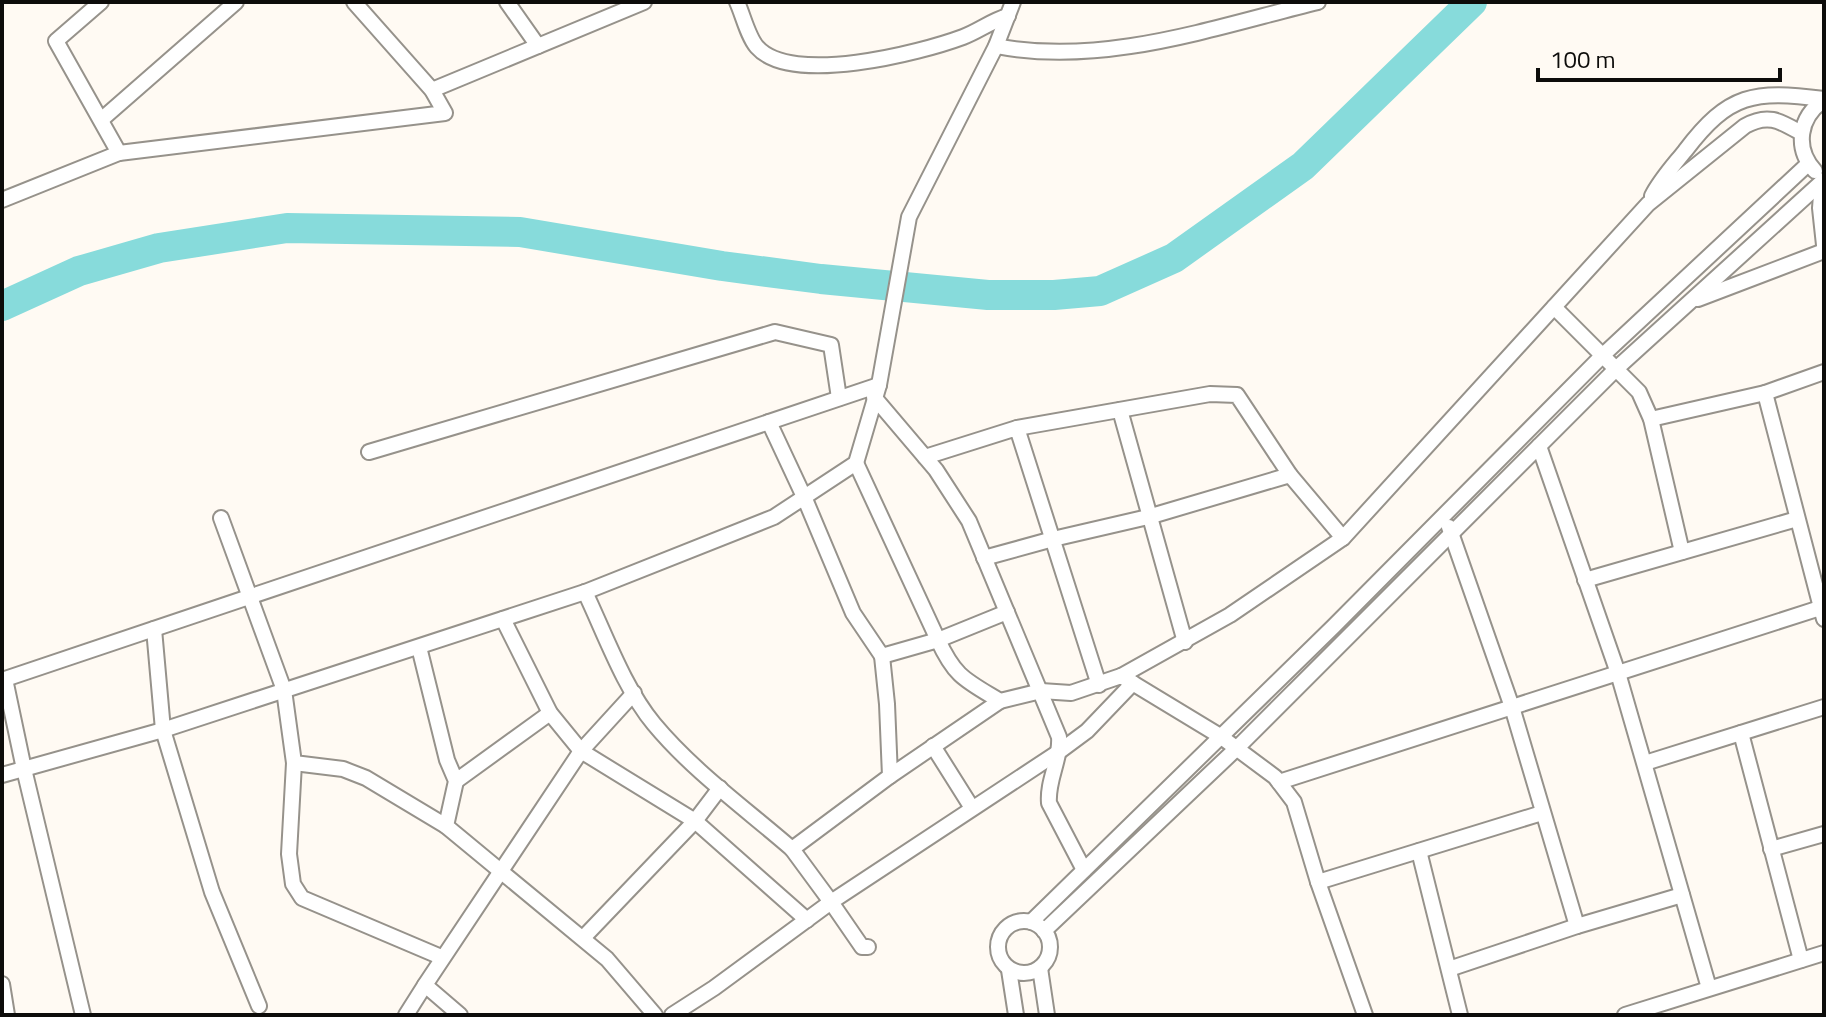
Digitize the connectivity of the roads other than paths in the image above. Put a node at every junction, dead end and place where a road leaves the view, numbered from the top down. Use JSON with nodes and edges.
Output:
{"nodes":[{"id":1,"x":101,"y":2,"type":"edge"},
{"id":2,"x":236,"y":2,"type":"edge"},
{"id":3,"x":354,"y":2,"type":"edge"},
{"id":4,"x":507,"y":2,"type":"edge"},
{"id":5,"x":644,"y":2,"type":"edge"},
{"id":6,"x":737,"y":2,"type":"edge"},
{"id":7,"x":1318,"y":2,"type":"edge"},
{"id":8,"x":1010,"y":9,"type":"edge"},
{"id":9,"x":538,"y":46,"type":"junction"},
{"id":10,"x":996,"y":46,"type":"junction"},
{"id":11,"x":432,"y":90,"type":"junction"},
{"id":12,"x":1824,"y":99,"type":"edge"},
{"id":13,"x":101,"y":120,"type":"junction"},
{"id":14,"x":1801,"y":133,"type":"junction"},
{"id":15,"x":119,"y":153,"type":"junction"},
{"id":16,"x":1808,"y":164,"type":"junction"},
{"id":17,"x":1823,"y":180,"type":"edge"},
{"id":18,"x":2,"y":200,"type":"edge"},
{"id":19,"x":1648,"y":204,"type":"junction"},
{"id":20,"x":1824,"y":248,"type":"edge"},
{"id":21,"x":1690,"y":302,"type":"junction"},
{"id":22,"x":1554,"y":307,"type":"junction"},
{"id":23,"x":1603,"y":355,"type":"junction"},
{"id":24,"x":1617,"y":368,"type":"junction"},
{"id":25,"x":1824,"y":372,"type":"edge"},
{"id":26,"x":878,"y":384,"type":"junction"},
{"id":27,"x":1765,"y":393,"type":"junction"},
{"id":28,"x":839,"y":398,"type":"junction"},
{"id":29,"x":1120,"y":410,"type":"junction"},
{"id":30,"x":1651,"y":419,"type":"junction"},
{"id":31,"x":769,"y":422,"type":"junction"},
{"id":32,"x":1017,"y":428,"type":"junction"},
{"id":33,"x":1539,"y":446,"type":"junction"},
{"id":34,"x":369,"y":452,"type":"dead end"},
{"id":35,"x":925,"y":457,"type":"junction"},
{"id":36,"x":856,"y":463,"type":"junction"},
{"id":37,"x":1290,"y":475,"type":"junction"},
{"id":38,"x":805,"y":499,"type":"junction"},
{"id":39,"x":1443,"y":516,"type":"junction"},
{"id":40,"x":1148,"y":517,"type":"junction"},
{"id":41,"x":221,"y":518,"type":"dead end"},
{"id":42,"x":1797,"y":519,"type":"junction"},
{"id":43,"x":1453,"y":533,"type":"junction"},
{"id":44,"x":1343,"y":538,"type":"junction"},
{"id":45,"x":1053,"y":539,"type":"junction"},
{"id":46,"x":1682,"y":552,"type":"junction"},
{"id":47,"x":984,"y":558,"type":"junction"},
{"id":48,"x":1585,"y":580,"type":"junction"},
{"id":49,"x":585,"y":592,"type":"junction"},
{"id":50,"x":249,"y":597,"type":"junction"},
{"id":51,"x":1007,"y":612,"type":"junction"},
{"id":52,"x":1822,"y":614,"type":"edge"},
{"id":53,"x":503,"y":619,"type":"junction"},
{"id":54,"x":154,"y":629,"type":"junction"},
{"id":55,"x":938,"y":640,"type":"junction"},
{"id":56,"x":1185,"y":642,"type":"junction"},
{"id":57,"x":419,"y":647,"type":"junction"},
{"id":58,"x":882,"y":656,"type":"junction"},
{"id":59,"x":1618,"y":673,"type":"junction"},
{"id":60,"x":4,"y":680,"type":"edge"},
{"id":61,"x":1127,"y":680,"type":"junction"},
{"id":62,"x":1099,"y":685,"type":"junction"},
{"id":63,"x":284,"y":690,"type":"junction"},
{"id":64,"x":1041,"y":691,"type":"junction"},
{"id":65,"x":634,"y":693,"type":"junction"},
{"id":66,"x":1000,"y":701,"type":"junction"},
{"id":67,"x":1512,"y":707,"type":"junction"},
{"id":68,"x":1824,"y":707,"type":"edge"},
{"id":69,"x":550,"y":713,"type":"junction"},
{"id":70,"x":163,"y":730,"type":"junction"},
{"id":71,"x":1741,"y":733,"type":"junction"},
{"id":72,"x":1220,"y":736,"type":"junction"},
{"id":73,"x":933,"y":746,"type":"junction"},
{"id":74,"x":1237,"y":748,"type":"junction"},
{"id":75,"x":581,"y":751,"type":"junction"},
{"id":76,"x":1060,"y":751,"type":"junction"},
{"id":77,"x":294,"y":763,"type":"junction"},
{"id":78,"x":1645,"y":763,"type":"junction"},
{"id":79,"x":24,"y":769,"type":"junction"},
{"id":80,"x":2,"y":775,"type":"edge"},
{"id":81,"x":890,"y":776,"type":"junction"},
{"id":82,"x":456,"y":781,"type":"junction"},
{"id":83,"x":1279,"y":782,"type":"junction"},
{"id":84,"x":720,"y":788,"type":"junction"},
{"id":85,"x":972,"y":808,"type":"junction"},
{"id":86,"x":1542,"y":813,"type":"junction"},
{"id":87,"x":695,"y":821,"type":"junction"},
{"id":88,"x":446,"y":826,"type":"junction"},
{"id":89,"x":1824,"y":834,"type":"edge"},
{"id":90,"x":792,"y":849,"type":"junction"},
{"id":91,"x":1771,"y":849,"type":"junction"},
{"id":92,"x":1419,"y":851,"type":"junction"},
{"id":93,"x":501,"y":869,"type":"junction"},
{"id":94,"x":1084,"y":870,"type":"junction"},
{"id":95,"x":1318,"y":882,"type":"junction"},
{"id":96,"x":1682,"y":895,"type":"junction"},
{"id":97,"x":831,"y":902,"type":"junction"},
{"id":98,"x":807,"y":920,"type":"junction"},
{"id":99,"x":1031,"y":922,"type":"junction"},
{"id":100,"x":1577,"y":926,"type":"junction"},
{"id":101,"x":1044,"y":931,"type":"junction"},
{"id":102,"x":583,"y":938,"type":"junction"},
{"id":103,"x":868,"y":947,"type":"dead end"},
{"id":104,"x":1824,"y":953,"type":"edge"},
{"id":105,"x":441,"y":957,"type":"junction"},
{"id":106,"x":1801,"y":960,"type":"junction"},
{"id":107,"x":1040,"y":968,"type":"junction"},
{"id":108,"x":1449,"y":969,"type":"junction"},
{"id":109,"x":1009,"y":970,"type":"junction"},
{"id":110,"x":2,"y":984,"type":"edge"},
{"id":111,"x":425,"y":985,"type":"junction"},
{"id":112,"x":1709,"y":988,"type":"junction"},
{"id":113,"x":259,"y":1006,"type":"dead end"},
{"id":114,"x":7,"y":1015,"type":"edge"},
{"id":115,"x":83,"y":1015,"type":"edge"},
{"id":116,"x":406,"y":1015,"type":"edge"},
{"id":117,"x":460,"y":1015,"type":"edge"},
{"id":118,"x":655,"y":1015,"type":"edge"},
{"id":119,"x":672,"y":1015,"type":"edge"},
{"id":120,"x":1016,"y":1015,"type":"edge"},
{"id":121,"x":1047,"y":1015,"type":"edge"},
{"id":122,"x":1365,"y":1015,"type":"edge"},
{"id":123,"x":1460,"y":1015,"type":"edge"},
{"id":124,"x":1625,"y":1015,"type":"edge"}],
"edges":[{"from":1,"to":13,"type":"street"},
{"from":2,"to":13,"type":"street"},
{"from":3,"to":11,"type":"street"},
{"from":4,"to":9,"type":"street"},
{"from":5,"to":9,"type":"street"},
{"from":6,"to":8,"type":"street"},
{"from":7,"to":10,"type":"street"},
{"from":8,"to":10,"type":"street"},
{"from":9,"to":11,"type":"street"},
{"from":10,"to":26,"type":"street"},
{"from":11,"to":15,"type":"street"},
{"from":12,"to":14,"type":"street"},
{"from":12,"to":19,"type":"street"},
{"from":13,"to":15,"type":"street"},
{"from":14,"to":16,"type":"street"},
{"from":14,"to":19,"type":"street"},
{"from":15,"to":18,"type":"street"},
{"from":16,"to":17,"type":"street"},
{"from":16,"to":23,"type":"street"},
{"from":17,"to":20,"type":"street"},
{"from":17,"to":21,"type":"street"},
{"from":19,"to":22,"type":"street"},
{"from":20,"to":21,"type":"street"},
{"from":21,"to":24,"type":"street"},
{"from":22,"to":23,"type":"street"},
{"from":22,"to":44,"type":"street"},
{"from":23,"to":24,"type":"street"},
{"from":23,"to":39,"type":"street"},
{"from":24,"to":30,"type":"street"},
{"from":24,"to":33,"type":"street"},
{"from":25,"to":27,"type":"street"},
{"from":26,"to":28,"type":"street"},
{"from":26,"to":35,"type":"street"},
{"from":26,"to":36,"type":"street"},
{"from":27,"to":30,"type":"street"},
{"from":27,"to":42,"type":"street"},
{"from":28,"to":31,"type":"street"},
{"from":28,"to":34,"type":"street"},
{"from":29,"to":32,"type":"street"},
{"from":29,"to":37,"type":"street"},
{"from":29,"to":40,"type":"street"},
{"from":30,"to":46,"type":"street"},
{"from":31,"to":38,"type":"street"},
{"from":31,"to":50,"type":"street"},
{"from":32,"to":35,"type":"street"},
{"from":32,"to":45,"type":"street"},
{"from":33,"to":43,"type":"street"},
{"from":33,"to":48,"type":"street"},
{"from":35,"to":47,"type":"street"},
{"from":36,"to":38,"type":"street"},
{"from":36,"to":55,"type":"street"},
{"from":37,"to":40,"type":"street"},
{"from":37,"to":44,"type":"street"},
{"from":38,"to":49,"type":"street"},
{"from":38,"to":58,"type":"street"},
{"from":39,"to":43,"type":"street"},
{"from":39,"to":72,"type":"street"},
{"from":40,"to":45,"type":"street"},
{"from":40,"to":56,"type":"street"},
{"from":41,"to":50,"type":"street"},
{"from":42,"to":46,"type":"street"},
{"from":42,"to":52,"type":"street"},
{"from":43,"to":67,"type":"street"},
{"from":43,"to":74,"type":"street"},
{"from":44,"to":56,"type":"street"},
{"from":45,"to":47,"type":"street"},
{"from":45,"to":62,"type":"street"},
{"from":46,"to":48,"type":"street"},
{"from":47,"to":51,"type":"street"},
{"from":48,"to":59,"type":"street"},
{"from":49,"to":53,"type":"street"},
{"from":49,"to":65,"type":"street"},
{"from":50,"to":54,"type":"street"},
{"from":50,"to":63,"type":"street"},
{"from":51,"to":55,"type":"street"},
{"from":51,"to":64,"type":"street"},
{"from":52,"to":59,"type":"street"},
{"from":53,"to":57,"type":"street"},
{"from":53,"to":69,"type":"street"},
{"from":54,"to":60,"type":"street"},
{"from":54,"to":70,"type":"street"},
{"from":55,"to":58,"type":"street"},
{"from":55,"to":66,"type":"street"},
{"from":56,"to":61,"type":"street"},
{"from":57,"to":63,"type":"street"},
{"from":57,"to":82,"type":"street"},
{"from":58,"to":81,"type":"street"},
{"from":59,"to":67,"type":"street"},
{"from":59,"to":78,"type":"street"},
{"from":60,"to":79,"type":"street"},
{"from":61,"to":62,"type":"street"},
{"from":61,"to":72,"type":"street"},
{"from":61,"to":76,"type":"street"},
{"from":62,"to":64,"type":"street"},
{"from":63,"to":70,"type":"street"},
{"from":63,"to":77,"type":"street"},
{"from":64,"to":66,"type":"street"},
{"from":64,"to":76,"type":"street"},
{"from":65,"to":75,"type":"street"},
{"from":65,"to":84,"type":"street"},
{"from":66,"to":73,"type":"street"},
{"from":67,"to":83,"type":"street"},
{"from":67,"to":86,"type":"street"},
{"from":68,"to":71,"type":"street"},
{"from":69,"to":75,"type":"street"},
{"from":69,"to":82,"type":"street"},
{"from":70,"to":79,"type":"street"},
{"from":70,"to":113,"type":"street"},
{"from":71,"to":78,"type":"street"},
{"from":71,"to":91,"type":"street"},
{"from":72,"to":74,"type":"street"},
{"from":72,"to":94,"type":"street"},
{"from":73,"to":81,"type":"street"},
{"from":73,"to":85,"type":"street"},
{"from":74,"to":83,"type":"street"},
{"from":74,"to":101,"type":"street"},
{"from":75,"to":87,"type":"street"},
{"from":75,"to":93,"type":"street"},
{"from":76,"to":85,"type":"street"},
{"from":76,"to":94,"type":"street"},
{"from":77,"to":88,"type":"street"},
{"from":77,"to":105,"type":"street"},
{"from":78,"to":96,"type":"street"},
{"from":79,"to":80,"type":"street"},
{"from":79,"to":115,"type":"street"},
{"from":81,"to":90,"type":"street"},
{"from":82,"to":88,"type":"street"},
{"from":83,"to":95,"type":"street"},
{"from":84,"to":87,"type":"street"},
{"from":84,"to":90,"type":"street"},
{"from":85,"to":97,"type":"street"},
{"from":86,"to":92,"type":"street"},
{"from":86,"to":100,"type":"street"},
{"from":87,"to":98,"type":"street"},
{"from":87,"to":102,"type":"street"},
{"from":88,"to":93,"type":"street"},
{"from":89,"to":91,"type":"street"},
{"from":90,"to":97,"type":"street"},
{"from":91,"to":106,"type":"street"},
{"from":92,"to":95,"type":"street"},
{"from":92,"to":108,"type":"street"},
{"from":93,"to":102,"type":"street"},
{"from":93,"to":105,"type":"street"},
{"from":94,"to":99,"type":"street"},
{"from":95,"to":122,"type":"street"},
{"from":96,"to":100,"type":"street"},
{"from":96,"to":112,"type":"street"},
{"from":97,"to":98,"type":"street"},
{"from":97,"to":103,"type":"street"},
{"from":98,"to":119,"type":"street"},
{"from":99,"to":101,"type":"street"},
{"from":99,"to":109,"type":"street"},
{"from":100,"to":108,"type":"street"},
{"from":101,"to":107,"type":"street"},
{"from":102,"to":118,"type":"street"},
{"from":104,"to":106,"type":"street"},
{"from":105,"to":111,"type":"street"},
{"from":106,"to":112,"type":"street"},
{"from":107,"to":109,"type":"street"},
{"from":107,"to":121,"type":"street"},
{"from":108,"to":123,"type":"street"},
{"from":109,"to":120,"type":"street"},
{"from":110,"to":114,"type":"street"},
{"from":111,"to":116,"type":"street"},
{"from":111,"to":117,"type":"street"},
{"from":112,"to":124,"type":"street"}]}
